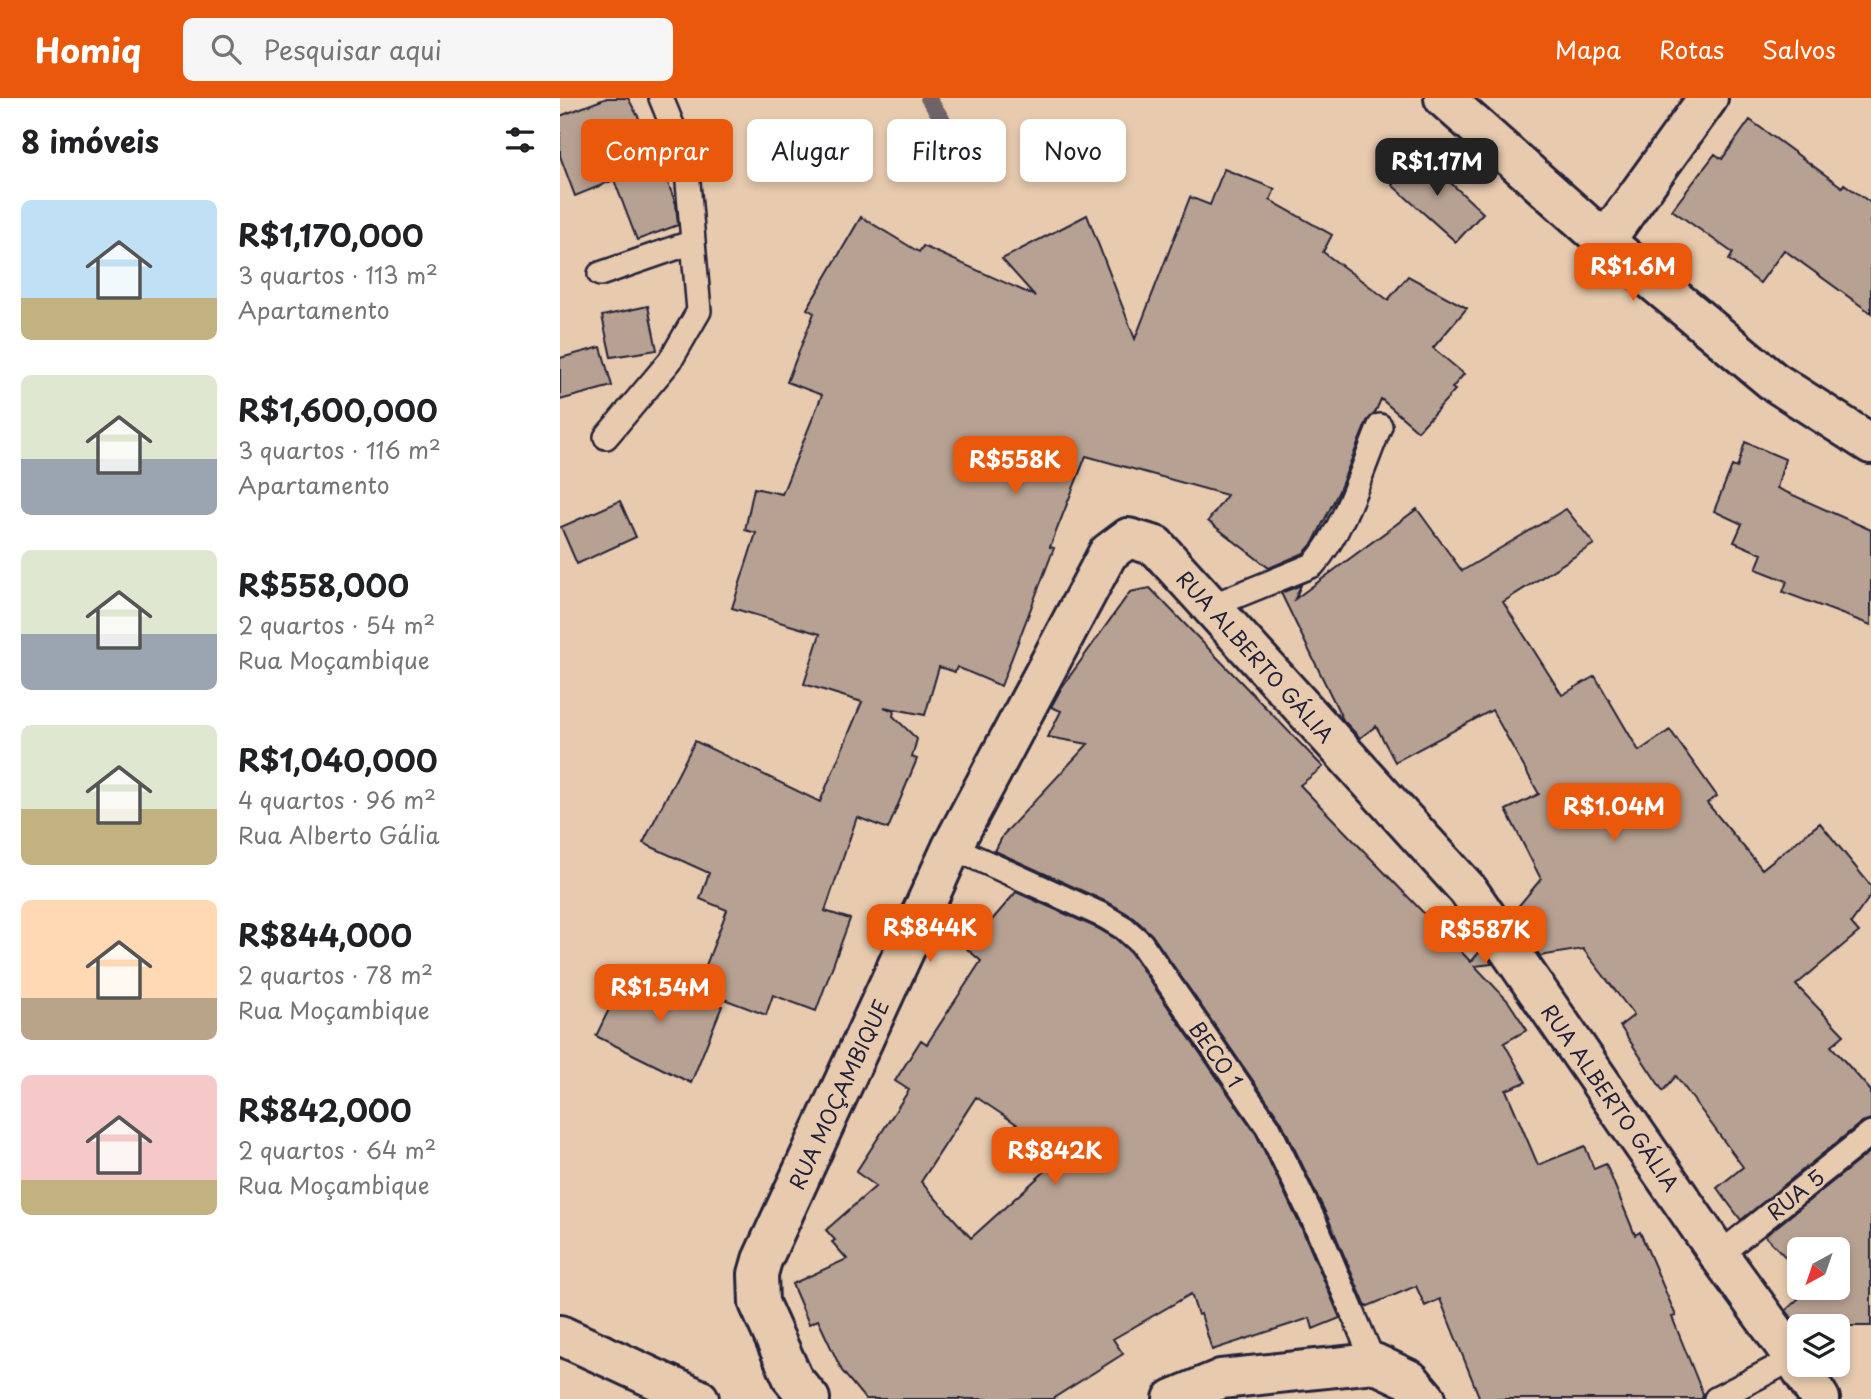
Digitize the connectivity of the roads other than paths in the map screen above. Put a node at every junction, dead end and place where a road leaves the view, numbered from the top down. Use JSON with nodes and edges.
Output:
{"nodes":[{"id":1,"x":661,"y":98,"type":"edge"},
{"id":2,"x":1444,"y":98,"type":"edge"},
{"id":3,"x":1708,"y":98,"type":"edge"},
{"id":4,"x":1605,"y":241,"type":"junction"},
{"id":5,"x":693,"y":242,"type":"junction"},
{"id":6,"x":600,"y":274,"type":"dead end"},
{"id":7,"x":1380,"y":426,"type":"dead end"},
{"id":8,"x":606,"y":437,"type":"dead end"},
{"id":9,"x":1871,"y":444,"type":"edge"},
{"id":10,"x":1128,"y":538,"type":"joint"},
{"id":11,"x":1209,"y":607,"type":"junction"},
{"id":12,"x":952,"y":847,"type":"junction"},
{"id":13,"x":1871,"y":1133,"type":"edge"},
{"id":14,"x":1719,"y":1255,"type":"junction"},
{"id":15,"x":560,"y":1335,"type":"edge"},
{"id":16,"x":1787,"y":1348,"type":"edge"},
{"id":17,"x":1787,"y":1362,"type":"edge"},
{"id":18,"x":1374,"y":1363,"type":"junction"},
{"id":19,"x":1806,"y":1377,"type":"edge"},
{"id":20,"x":699,"y":1399,"type":"edge"},
{"id":21,"x":810,"y":1399,"type":"edge"},
{"id":22,"x":1173,"y":1399,"type":"edge"},
{"id":23,"x":1426,"y":1399,"type":"edge"},
{"id":24,"x":1716,"y":1399,"type":"edge"},
{"id":25,"x":1820,"y":1399,"type":"edge"}],
"edges":[{"from":1,"to":5,"type":"lane"},
{"from":2,"to":4,"type":"street"},
{"from":3,"to":4,"type":"street"},
{"from":4,"to":9,"type":"street"},
{"from":5,"to":6,"type":"lane"},
{"from":5,"to":8,"type":"lane"},
{"from":7,"to":11,"type":"lane"},
{"from":10,"to":11,"type":"street","name":"RUA ALBERTO GÁLIA"},
{"from":10,"to":12,"type":"street","name":"RUA MOÇAMBIQUE"},
{"from":11,"to":14,"type":"street","name":"RUA ALBERTO GÁLIA"},
{"from":12,"to":18,"type":"lane","name":"BECO 1"},
{"from":12,"to":21,"type":"street","name":"RUA MOÇAMBIQUE"},
{"from":13,"to":14,"type":"lane","name":"RUA 5"},
{"from":14,"to":16,"type":"street","name":"RUA ALBERTO GÁLIA"},
{"from":15,"to":20,"type":"street"},
{"from":17,"to":24,"type":"lane"},
{"from":18,"to":22,"type":"street"},
{"from":18,"to":23,"type":"street"},
{"from":19,"to":25,"type":"street","name":"RUA ALBERTO GÁLIA"}]}
